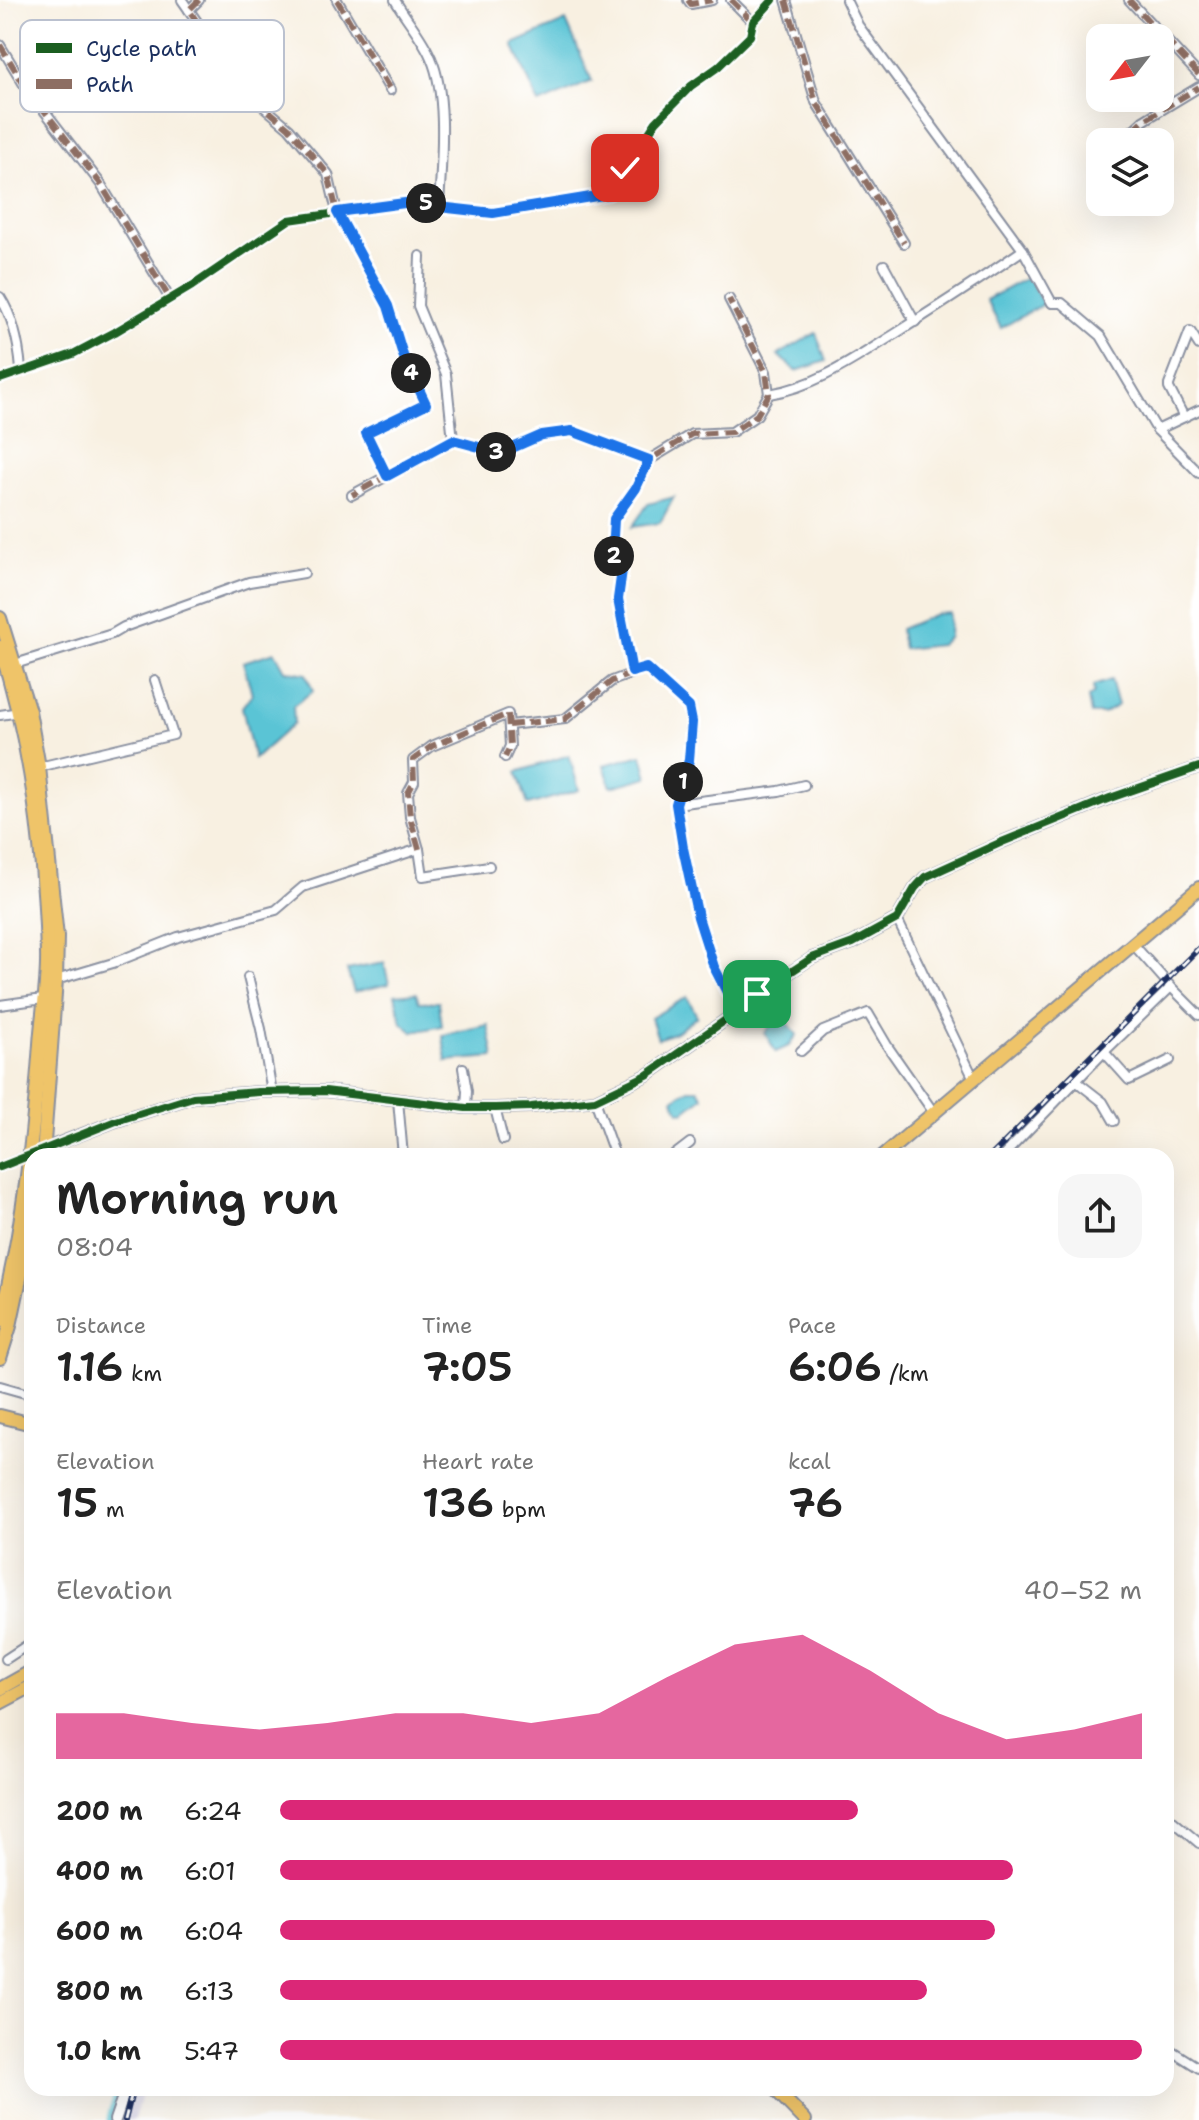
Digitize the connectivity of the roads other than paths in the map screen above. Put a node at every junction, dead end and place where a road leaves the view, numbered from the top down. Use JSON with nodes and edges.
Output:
{"nodes":[{"id":1,"x":182,"y":0,"type":"edge"},
{"id":2,"x":199,"y":0,"type":"edge"},
{"id":3,"x":337,"y":0,"type":"edge"},
{"id":4,"x":395,"y":0,"type":"edge"},
{"id":5,"x":688,"y":0,"type":"edge"},
{"id":6,"x":712,"y":0,"type":"edge"},
{"id":7,"x":731,"y":0,"type":"edge"},
{"id":8,"x":773,"y":0,"type":"edge"},
{"id":9,"x":786,"y":0,"type":"edge"},
{"id":10,"x":846,"y":0,"type":"edge"},
{"id":11,"x":1129,"y":0,"type":"edge"},
{"id":12,"x":189,"y":10,"type":"junction"},
{"id":13,"x":196,"y":20,"type":"edge"},
{"id":14,"x":753,"y":22,"type":"junction"},
{"id":15,"x":0,"y":45,"type":"edge"},
{"id":16,"x":1199,"y":75,"type":"edge"},
{"id":17,"x":20,"y":78,"type":"edge"},
{"id":18,"x":1199,"y":87,"type":"edge"},
{"id":19,"x":390,"y":90,"type":"dead end"},
{"id":20,"x":45,"y":112,"type":"edge"},
{"id":21,"x":270,"y":112,"type":"edge"},
{"id":22,"x":1135,"y":128,"type":"edge"},
{"id":23,"x":439,"y":207,"type":"junction"},
{"id":24,"x":337,"y":212,"type":"junction"},
{"id":25,"x":904,"y":243,"type":"dead end"},
{"id":26,"x":1023,"y":250,"type":"junction"},
{"id":27,"x":420,"y":256,"type":"dead end"},
{"id":28,"x":884,"y":265,"type":"dead end"},
{"id":29,"x":0,"y":297,"type":"edge"},
{"id":30,"x":170,"y":299,"type":"junction"},
{"id":31,"x":729,"y":299,"type":"dead end"},
{"id":32,"x":915,"y":322,"type":"junction"},
{"id":33,"x":1199,"y":345,"type":"edge"},
{"id":34,"x":21,"y":370,"type":"junction"},
{"id":35,"x":0,"y":379,"type":"edge"},
{"id":36,"x":769,"y":394,"type":"junction"},
{"id":37,"x":1199,"y":410,"type":"edge"},
{"id":38,"x":1184,"y":417,"type":"junction"},
{"id":39,"x":1157,"y":430,"type":"junction"},
{"id":40,"x":453,"y":440,"type":"junction"},
{"id":41,"x":649,"y":460,"type":"junction"},
{"id":42,"x":1199,"y":473,"type":"edge"},
{"id":43,"x":387,"y":476,"type":"junction"},
{"id":44,"x":352,"y":495,"type":"dead end"},
{"id":45,"x":304,"y":573,"type":"dead end"},
{"id":46,"x":0,"y":618,"type":"edge"},
{"id":47,"x":0,"y":647,"type":"edge"},
{"id":48,"x":15,"y":664,"type":"junction"},
{"id":49,"x":632,"y":672,"type":"junction"},
{"id":50,"x":155,"y":680,"type":"dead end"},
{"id":51,"x":24,"y":712,"type":"junction"},
{"id":52,"x":0,"y":715,"type":"edge"},
{"id":53,"x":509,"y":725,"type":"junction"},
{"id":54,"x":505,"y":757,"type":"dead end"},
{"id":55,"x":39,"y":767,"type":"junction"},
{"id":56,"x":1199,"y":767,"type":"edge"},
{"id":57,"x":804,"y":785,"type":"dead end"},
{"id":58,"x":676,"y":804,"type":"junction"},
{"id":59,"x":419,"y":849,"type":"junction"},
{"id":60,"x":489,"y":866,"type":"dead end"},
{"id":61,"x":1199,"y":888,"type":"edge"},
{"id":62,"x":897,"y":919,"type":"junction"},
{"id":63,"x":1133,"y":944,"type":"junction"},
{"id":64,"x":248,"y":977,"type":"dead end"},
{"id":65,"x":56,"y":980,"type":"junction"},
{"id":66,"x":1171,"y":987,"type":"junction"},
{"id":67,"x":43,"y":999,"type":"junction"},
{"id":68,"x":0,"y":1005,"type":"edge"},
{"id":69,"x":737,"y":1012,"type":"junction"},
{"id":70,"x":1199,"y":1015,"type":"edge"},
{"id":71,"x":801,"y":1051,"type":"dead end"},
{"id":72,"x":1104,"y":1052,"type":"junction"},
{"id":73,"x":1170,"y":1060,"type":"dead end"},
{"id":74,"x":463,"y":1068,"type":"dead end"},
{"id":75,"x":974,"y":1079,"type":"junction"},
{"id":76,"x":1076,"y":1081,"type":"junction"},
{"id":77,"x":272,"y":1092,"type":"junction"},
{"id":78,"x":398,"y":1100,"type":"junction"},
{"id":79,"x":595,"y":1100,"type":"junction"},
{"id":80,"x":466,"y":1108,"type":"junction"},
{"id":81,"x":495,"y":1108,"type":"junction"},
{"id":82,"x":934,"y":1113,"type":"junction"},
{"id":83,"x":1114,"y":1121,"type":"dead end"},
{"id":84,"x":503,"y":1140,"type":"dead end"},
{"id":85,"x":690,"y":1143,"type":"dead end"},
{"id":86,"x":39,"y":1148,"type":"edge"},
{"id":87,"x":40,"y":1148,"type":"edge"},
{"id":88,"x":53,"y":1148,"type":"edge"},
{"id":89,"x":402,"y":1148,"type":"edge"},
{"id":90,"x":612,"y":1148,"type":"edge"},
{"id":91,"x":683,"y":1148,"type":"edge"},
{"id":92,"x":892,"y":1148,"type":"edge"},
{"id":93,"x":1011,"y":1148,"type":"edge"},
{"id":94,"x":24,"y":1159,"type":"edge"},
{"id":95,"x":0,"y":1167,"type":"edge"},
{"id":96,"x":24,"y":1215,"type":"edge"},
{"id":97,"x":24,"y":1260,"type":"edge"},
{"id":98,"x":0,"y":1321,"type":"edge"},
{"id":99,"x":0,"y":1358,"type":"edge"},
{"id":100,"x":0,"y":1386,"type":"edge"},
{"id":101,"x":24,"y":1393,"type":"edge"},
{"id":102,"x":0,"y":1416,"type":"edge"},
{"id":103,"x":24,"y":1422,"type":"edge"},
{"id":104,"x":24,"y":1647,"type":"edge"},
{"id":105,"x":6,"y":1659,"type":"dead end"},
{"id":106,"x":24,"y":1676,"type":"edge"},
{"id":107,"x":0,"y":1689,"type":"edge"},
{"id":108,"x":24,"y":1690,"type":"edge"},
{"id":109,"x":0,"y":1703,"type":"edge"},
{"id":110,"x":1174,"y":1822,"type":"edge"},
{"id":111,"x":1199,"y":1843,"type":"edge"},
{"id":112,"x":1174,"y":2052,"type":"edge"},
{"id":113,"x":1199,"y":2068,"type":"edge"},
{"id":114,"x":123,"y":2096,"type":"edge"},
{"id":115,"x":782,"y":2096,"type":"edge"},
{"id":116,"x":115,"y":2120,"type":"edge"},
{"id":117,"x":805,"y":2120,"type":"edge"}],
"edges":[{"from":1,"to":12,"type":"street"},
{"from":2,"to":12,"type":"street"},
{"from":3,"to":19,"type":"street"},
{"from":4,"to":23,"type":"street"},
{"from":5,"to":6,"type":"street"},
{"from":7,"to":14,"type":"street"},
{"from":8,"to":14,"type":"street"},
{"from":9,"to":25,"type":"street"},
{"from":10,"to":26,"type":"street"},
{"from":11,"to":16,"type":"street"},
{"from":12,"to":13,"type":"street"},
{"from":14,"to":23,"type":"street"},
{"from":15,"to":17,"type":"street"},
{"from":18,"to":22,"type":"street"},
{"from":20,"to":30,"type":"street"},
{"from":21,"to":24,"type":"street"},
{"from":23,"to":24,"type":"street"},
{"from":24,"to":30,"type":"street"},
{"from":24,"to":43,"type":"street"},
{"from":26,"to":32,"type":"street"},
{"from":26,"to":39,"type":"street"},
{"from":27,"to":40,"type":"street"},
{"from":28,"to":32,"type":"street"},
{"from":29,"to":34,"type":"street"},
{"from":30,"to":34,"type":"street"},
{"from":31,"to":36,"type":"street"},
{"from":32,"to":36,"type":"street"},
{"from":33,"to":38,"type":"street"},
{"from":34,"to":35,"type":"street"},
{"from":36,"to":41,"type":"street"},
{"from":37,"to":38,"type":"street"},
{"from":38,"to":39,"type":"street"},
{"from":39,"to":42,"type":"street"},
{"from":40,"to":41,"type":"street"},
{"from":40,"to":43,"type":"street"},
{"from":41,"to":49,"type":"street"},
{"from":43,"to":44,"type":"street"},
{"from":45,"to":48,"type":"street"},
{"from":46,"to":48,"type":"main road"},
{"from":47,"to":51,"type":"main road"},
{"from":48,"to":51,"type":"main road"},
{"from":49,"to":53,"type":"street"},
{"from":49,"to":58,"type":"street"},
{"from":50,"to":55,"type":"street"},
{"from":51,"to":52,"type":"street"},
{"from":51,"to":55,"type":"main road"},
{"from":51,"to":67,"type":"main road"},
{"from":53,"to":54,"type":"street"},
{"from":53,"to":59,"type":"street"},
{"from":55,"to":65,"type":"main road"},
{"from":56,"to":62,"type":"street"},
{"from":57,"to":58,"type":"street"},
{"from":58,"to":69,"type":"street"},
{"from":59,"to":60,"type":"street"},
{"from":59,"to":65,"type":"street"},
{"from":61,"to":63,"type":"main road"},
{"from":62,"to":69,"type":"street"},
{"from":62,"to":75,"type":"street"},
{"from":63,"to":66,"type":"street"},
{"from":63,"to":75,"type":"main road"},
{"from":64,"to":77,"type":"street"},
{"from":65,"to":87,"type":"main road"},
{"from":66,"to":70,"type":"street"},
{"from":66,"to":72,"type":"street"},
{"from":67,"to":68,"type":"street"},
{"from":67,"to":86,"type":"main road"},
{"from":69,"to":79,"type":"street"},
{"from":71,"to":82,"type":"street"},
{"from":72,"to":73,"type":"street"},
{"from":72,"to":76,"type":"street"},
{"from":74,"to":80,"type":"street"},
{"from":75,"to":82,"type":"main road"},
{"from":76,"to":83,"type":"street"},
{"from":76,"to":93,"type":"street"},
{"from":77,"to":78,"type":"street"},
{"from":77,"to":88,"type":"street"},
{"from":78,"to":80,"type":"street"},
{"from":78,"to":89,"type":"street"},
{"from":79,"to":81,"type":"street"},
{"from":79,"to":90,"type":"street"},
{"from":80,"to":81,"type":"street"},
{"from":81,"to":84,"type":"street"},
{"from":82,"to":92,"type":"main road"},
{"from":85,"to":91,"type":"street"},
{"from":94,"to":95,"type":"street"},
{"from":96,"to":98,"type":"main road"},
{"from":97,"to":99,"type":"main road"},
{"from":100,"to":101,"type":"street"},
{"from":102,"to":103,"type":"main road"},
{"from":104,"to":105,"type":"street"},
{"from":106,"to":107,"type":"main road"},
{"from":108,"to":109,"type":"main road"},
{"from":110,"to":111,"type":"street"},
{"from":112,"to":113,"type":"street"},
{"from":114,"to":116,"type":"street"},
{"from":115,"to":117,"type":"main road"}]}
